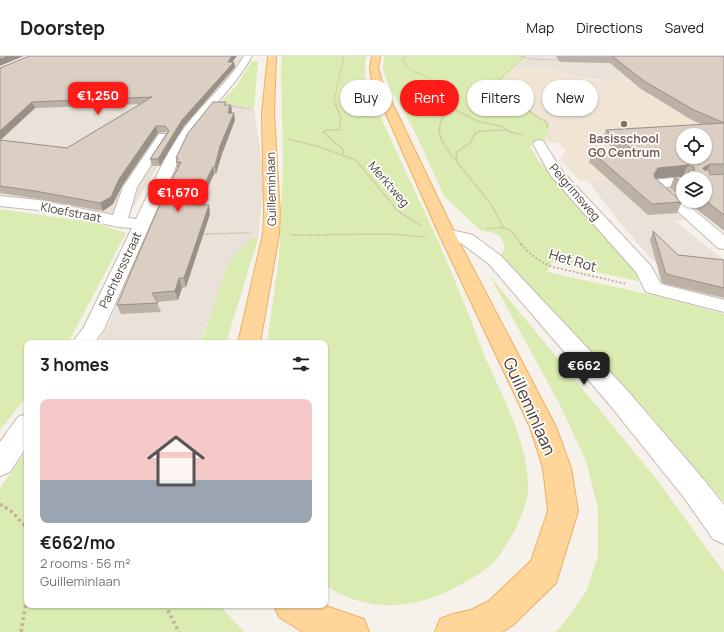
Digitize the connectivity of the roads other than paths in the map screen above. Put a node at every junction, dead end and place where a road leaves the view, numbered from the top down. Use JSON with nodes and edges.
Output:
{"nodes":[{"id":1,"x":248,"y":56,"type":"edge"},
{"id":2,"x":272,"y":56,"type":"edge"},
{"id":3,"x":376,"y":56,"type":"edge"},
{"id":4,"x":163,"y":137,"type":"edge"},
{"id":5,"x":540,"y":142,"type":"road end"},
{"id":6,"x":676,"y":182,"type":"edge"},
{"id":7,"x":0,"y":201,"type":"edge"},
{"id":8,"x":676,"y":203,"type":"edge"},
{"id":9,"x":682,"y":208,"type":"edge"},
{"id":10,"x":119,"y":222,"type":"junction"},
{"id":11,"x":141,"y":225,"type":"junction"},
{"id":12,"x":448,"y":234,"type":"junction"},
{"id":13,"x":724,"y":244,"type":"edge"},
{"id":14,"x":724,"y":306,"type":"edge"},
{"id":15,"x":85,"y":340,"type":"edge"},
{"id":16,"x":250,"y":340,"type":"edge"},
{"id":17,"x":24,"y":428,"type":"edge"},
{"id":18,"x":0,"y":464,"type":"edge"},
{"id":19,"x":724,"y":529,"type":"edge"},
{"id":20,"x":295,"y":608,"type":"edge"},
{"id":21,"x":351,"y":632,"type":"edge"},
{"id":22,"x":453,"y":632,"type":"edge"}],
"edges":[{"from":1,"to":11,"type":"street","name":"Pachtersstraat"},
{"from":2,"to":16,"type":"main road","name":"Guilleminlaan"},
{"from":3,"to":12,"type":"main road","name":"Guilleminlaan"},
{"from":4,"to":10,"type":"street","name":"Pachtersstraat"},
{"from":5,"to":14,"type":"street","name":"Pelgrimsweg"},
{"from":6,"to":8,"type":"street"},
{"from":7,"to":10,"type":"street","name":"Kloefstraat"},
{"from":9,"to":13,"type":"street"},
{"from":10,"to":11,"type":"street","name":"Kloefstraat"},
{"from":11,"to":15,"type":"street","name":"Pachtersstraat"},
{"from":12,"to":19,"type":"street"},
{"from":12,"to":22,"type":"main road","name":"Guilleminlaan"},
{"from":17,"to":18,"type":"street"},
{"from":20,"to":21,"type":"main road"}]}
